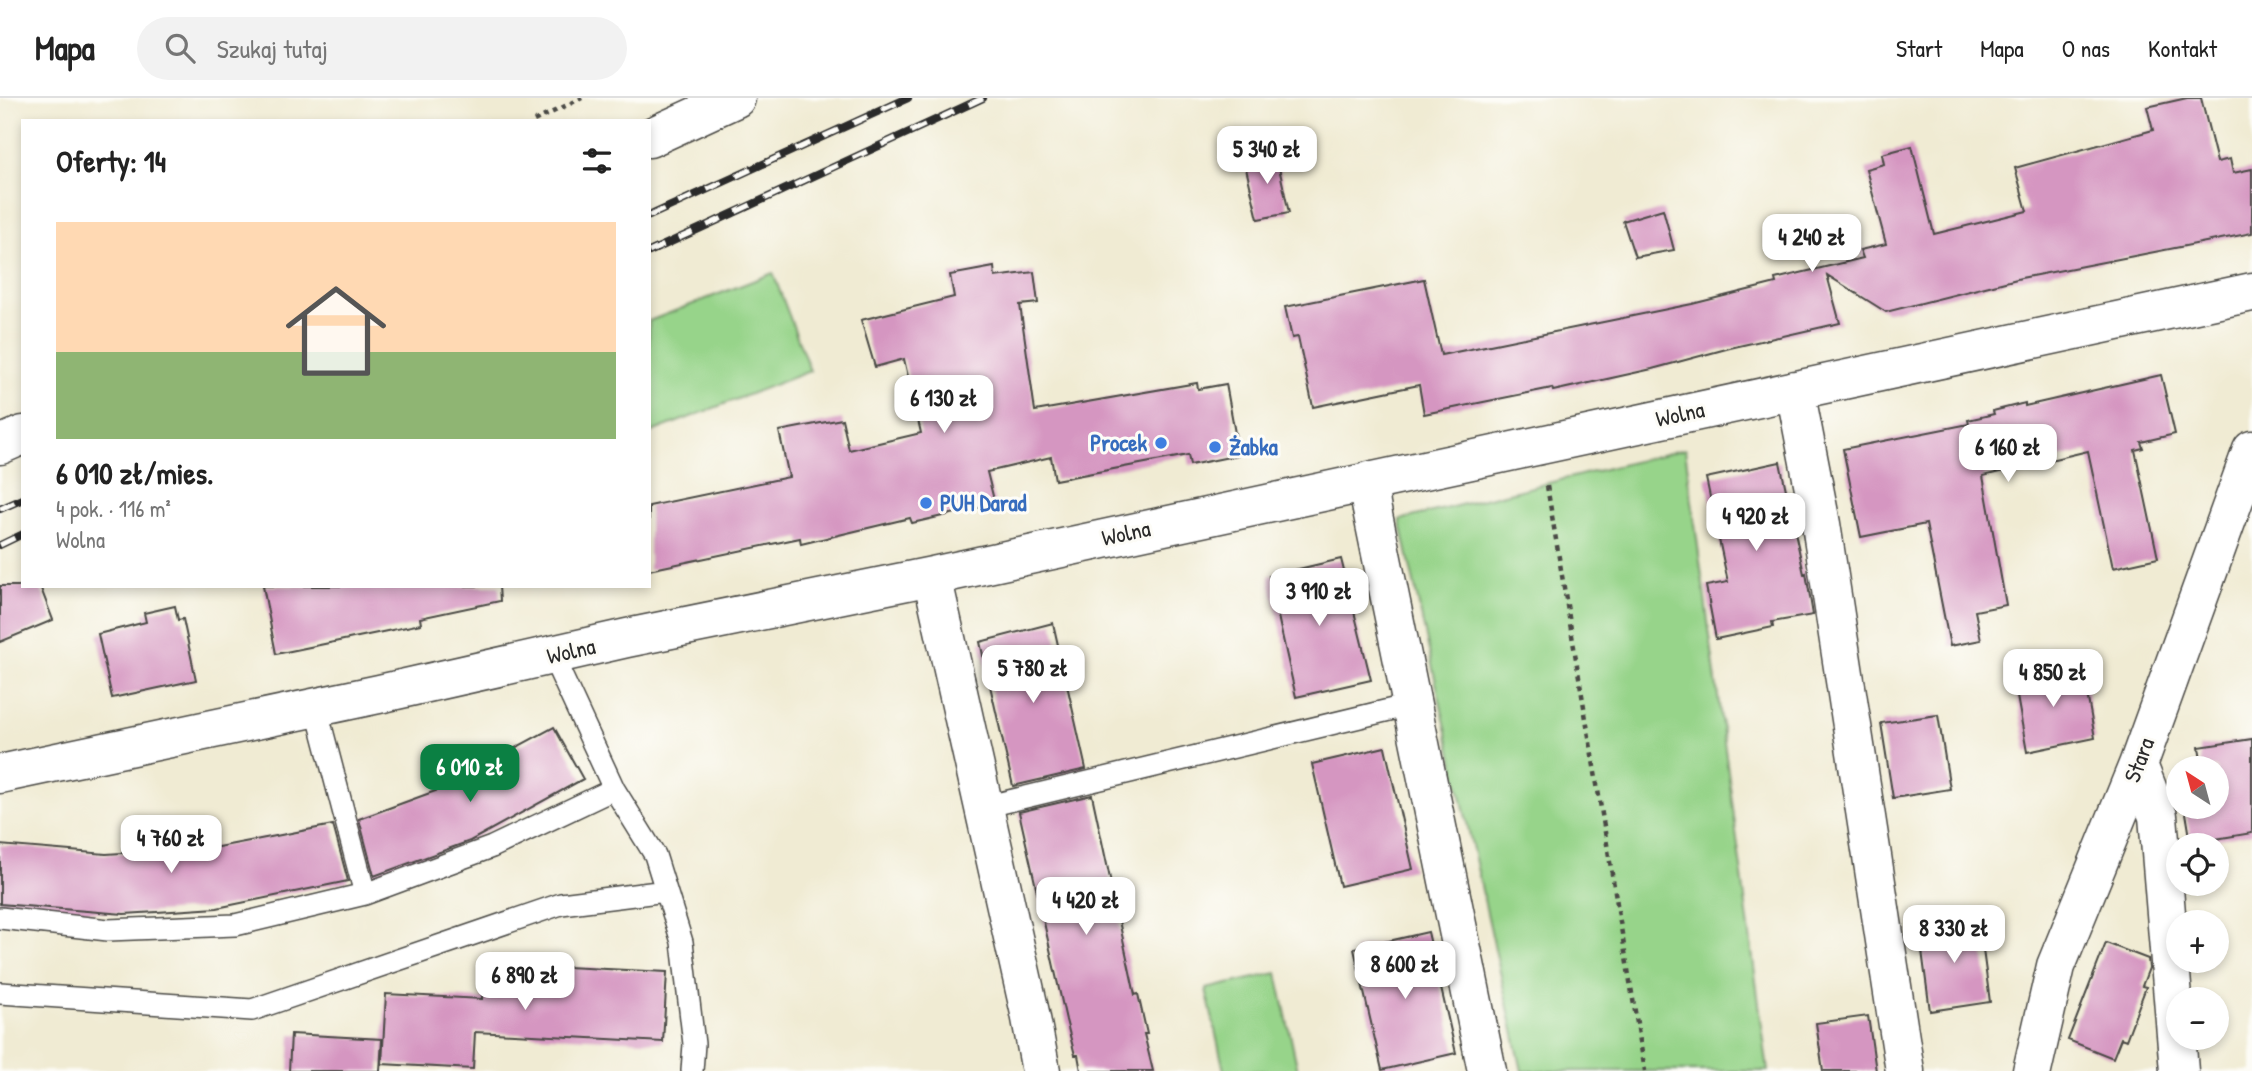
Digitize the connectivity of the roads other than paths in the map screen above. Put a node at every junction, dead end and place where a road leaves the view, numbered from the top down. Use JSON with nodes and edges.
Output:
{"nodes":[{"id":1,"x":736,"y":98,"type":"edge"},
{"id":2,"x":651,"y":137,"type":"edge"},
{"id":3,"x":2252,"y":292,"type":"edge"},
{"id":4,"x":1795,"y":390,"type":"junction"},
{"id":5,"x":21,"y":436,"type":"edge"},
{"id":6,"x":0,"y":444,"type":"edge"},
{"id":7,"x":2252,"y":450,"type":"edge"},
{"id":8,"x":1369,"y":481,"type":"junction"},
{"id":9,"x":932,"y":576,"type":"junction"},
{"id":10,"x":552,"y":655,"type":"junction"},
{"id":11,"x":1410,"y":705,"type":"junction"},
{"id":12,"x":316,"y":707,"type":"junction"},
{"id":13,"x":2138,"y":765,"type":"junction"},
{"id":14,"x":0,"y":774,"type":"edge"},
{"id":15,"x":614,"y":789,"type":"junction"},
{"id":16,"x":984,"y":807,"type":"junction"},
{"id":17,"x":666,"y":891,"type":"junction"},
{"id":18,"x":365,"y":894,"type":"junction"},
{"id":19,"x":0,"y":918,"type":"edge"},
{"id":20,"x":0,"y":993,"type":"edge"},
{"id":21,"x":692,"y":1071,"type":"edge"},
{"id":22,"x":1041,"y":1071,"type":"edge"},
{"id":23,"x":1487,"y":1071,"type":"edge"},
{"id":24,"x":1905,"y":1071,"type":"edge"},
{"id":25,"x":2032,"y":1071,"type":"edge"},
{"id":26,"x":2179,"y":1071,"type":"edge"}],
"edges":[{"from":1,"to":2,"type":"street"},
{"from":3,"to":4,"type":"street","name":"Wolna"},
{"from":4,"to":8,"type":"street","name":"Wolna"},
{"from":4,"to":24,"type":"street"},
{"from":5,"to":6,"type":"street"},
{"from":7,"to":13,"type":"street","name":"Stara"},
{"from":8,"to":9,"type":"street","name":"Wolna"},
{"from":8,"to":11,"type":"street"},
{"from":9,"to":10,"type":"street","name":"Wolna"},
{"from":9,"to":16,"type":"street"},
{"from":10,"to":12,"type":"street","name":"Wolna"},
{"from":10,"to":15,"type":"lane"},
{"from":11,"to":16,"type":"lane"},
{"from":11,"to":23,"type":"street"},
{"from":12,"to":14,"type":"street","name":"Wolna"},
{"from":12,"to":18,"type":"lane"},
{"from":13,"to":25,"type":"street","name":"Stara"},
{"from":13,"to":26,"type":"street"},
{"from":15,"to":17,"type":"lane"},
{"from":15,"to":18,"type":"lane"},
{"from":16,"to":22,"type":"street"},
{"from":17,"to":20,"type":"lane"},
{"from":17,"to":21,"type":"lane"},
{"from":18,"to":19,"type":"lane"}]}
